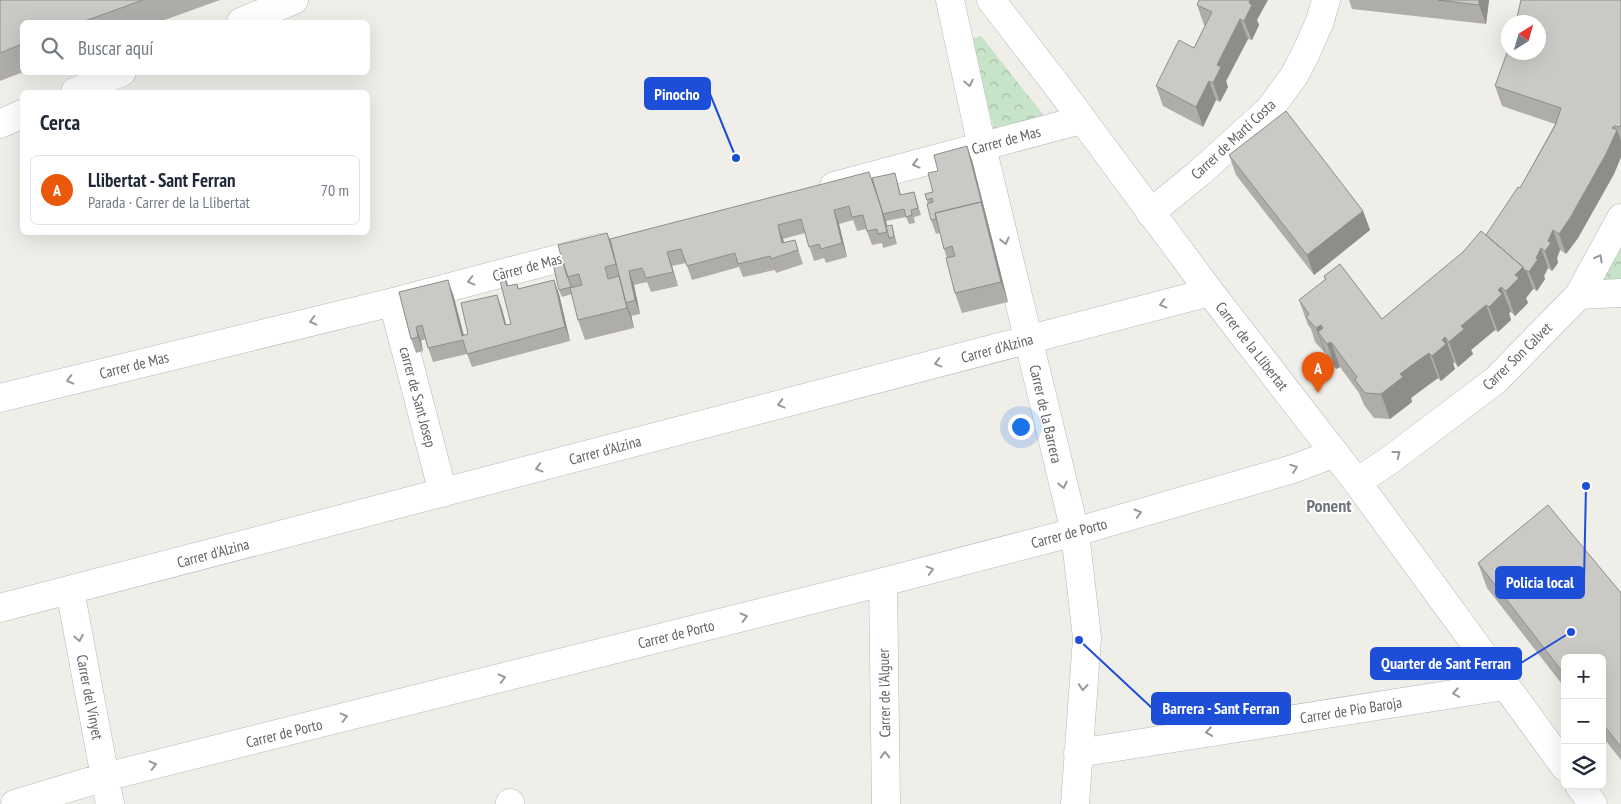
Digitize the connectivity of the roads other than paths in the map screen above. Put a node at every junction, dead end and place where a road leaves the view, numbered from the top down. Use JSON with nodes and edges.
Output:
{"nodes":[{"id":1,"x":294,"y":0,"type":"edge"},
{"id":2,"x":950,"y":0,"type":"edge"},
{"id":3,"x":991,"y":0,"type":"edge"},
{"id":4,"x":1326,"y":0,"type":"edge"},
{"id":5,"x":246,"y":20,"type":"edge"},
{"id":6,"x":115,"y":75,"type":"edge"},
{"id":7,"x":79,"y":90,"type":"edge"},
{"id":8,"x":20,"y":115,"type":"edge"},
{"id":9,"x":1081,"y":120,"type":"junction"},
{"id":10,"x":0,"y":124,"type":"edge"},
{"id":11,"x":982,"y":147,"type":"junction"},
{"id":12,"x":808,"y":192,"type":"edge"},
{"id":13,"x":1150,"y":213,"type":"junction"},
{"id":14,"x":1621,"y":218,"type":"edge"},
{"id":15,"x":625,"y":241,"type":"edge"},
{"id":16,"x":1210,"y":292,"type":"junction"},
{"id":17,"x":1621,"y":293,"type":"edge"},
{"id":18,"x":1579,"y":295,"type":"junction"},
{"id":19,"x":393,"y":302,"type":"junction"},
{"id":20,"x":1029,"y":339,"type":"junction"},
{"id":21,"x":0,"y":398,"type":"edge"},
{"id":22,"x":1335,"y":453,"type":"junction"},
{"id":23,"x":1357,"y":482,"type":"junction"},
{"id":24,"x":443,"y":493,"type":"junction"},
{"id":25,"x":1075,"y":532,"type":"junction"},
{"id":26,"x":883,"y":582,"type":"junction"},
{"id":27,"x":70,"y":590,"type":"junction"},
{"id":28,"x":0,"y":608,"type":"edge"},
{"id":29,"x":1504,"y":686,"type":"junction"},
{"id":30,"x":1078,"y":753,"type":"junction"},
{"id":31,"x":1561,"y":761,"type":"edge"},
{"id":32,"x":105,"y":777,"type":"junction"},
{"id":33,"x":1582,"y":789,"type":"edge"},
{"id":34,"x":15,"y":804,"type":"edge"},
{"id":35,"x":110,"y":804,"type":"edge"},
{"id":36,"x":886,"y":804,"type":"edge"},
{"id":37,"x":1075,"y":804,"type":"edge"},
{"id":38,"x":1593,"y":804,"type":"edge"}],
"edges":[{"from":1,"to":5,"type":"street"},
{"from":2,"to":11,"type":"street","name":"Carrer de la Barrera","one_way":true},
{"from":3,"to":9,"type":"street","name":"Carrer de la Llibertat"},
{"from":4,"to":13,"type":"street","name":"Carrer de Martí Costa"},
{"from":6,"to":7,"type":"street"},
{"from":8,"to":10,"type":"street"},
{"from":9,"to":11,"type":"street","name":"Carrer de Mas"},
{"from":9,"to":13,"type":"street","name":"Carrer de la Llibertat"},
{"from":11,"to":12,"type":"street","name":"Carrer de Mas","one_way":true},
{"from":11,"to":20,"type":"street","name":"Carrer de la Barrera","one_way":true},
{"from":13,"to":16,"type":"street","name":"Carrer de la Llibertat"},
{"from":18,"to":14,"type":"street","name":"Carrer Son Calvet","one_way":true},
{"from":15,"to":19,"type":"street","name":"Carrer de Mas","one_way":true},
{"from":16,"to":20,"type":"street","name":"Carrer d'Alzina","one_way":true},
{"from":16,"to":22,"type":"street","name":"Carrer de la Llibertat"},
{"from":17,"to":18,"type":"street"},
{"from":23,"to":18,"type":"street","name":"Carrer Son Calvet","one_way":true},
{"from":19,"to":21,"type":"street","name":"Carrer de Mas","one_way":true},
{"from":19,"to":24,"type":"street","name":"carrer de Sant Josep"},
{"from":20,"to":24,"type":"street","name":"Carrer d'Alzina","one_way":true},
{"from":20,"to":25,"type":"street","name":"Carrer de la Barrera","one_way":true},
{"from":22,"to":23,"type":"street","name":"Carrer de la Llibertat"},
{"from":25,"to":22,"type":"street","name":"Carrer de Porto","one_way":true},
{"from":23,"to":29,"type":"street","name":"Carrer de la Llibertat"},
{"from":24,"to":27,"type":"street","name":"Carrer d'Alzina"},
{"from":26,"to":25,"type":"street","name":"Carrer de Porto","one_way":true},
{"from":25,"to":30,"type":"street","name":"Carrer de la Barrera","one_way":true},
{"from":32,"to":26,"type":"street","name":"Carrer de Porto","one_way":true},
{"from":36,"to":26,"type":"street","name":"Carrer de l'Alguer","one_way":true},
{"from":27,"to":28,"type":"street","name":"Carrer d'Alzina"},
{"from":27,"to":32,"type":"street","name":"Carrer del Vinyet","one_way":true},
{"from":29,"to":30,"type":"street","name":"Carrer de Pío Baroja","one_way":true},
{"from":29,"to":31,"type":"street","name":"Carrer de la Llibertat"},
{"from":30,"to":37,"type":"street","name":"Carrer de la Barrera"},
{"from":32,"to":34,"type":"street","name":"Carrer de Porto"},
{"from":32,"to":35,"type":"street","name":"Carrer del Vinyet"},
{"from":33,"to":38,"type":"street"}]}
